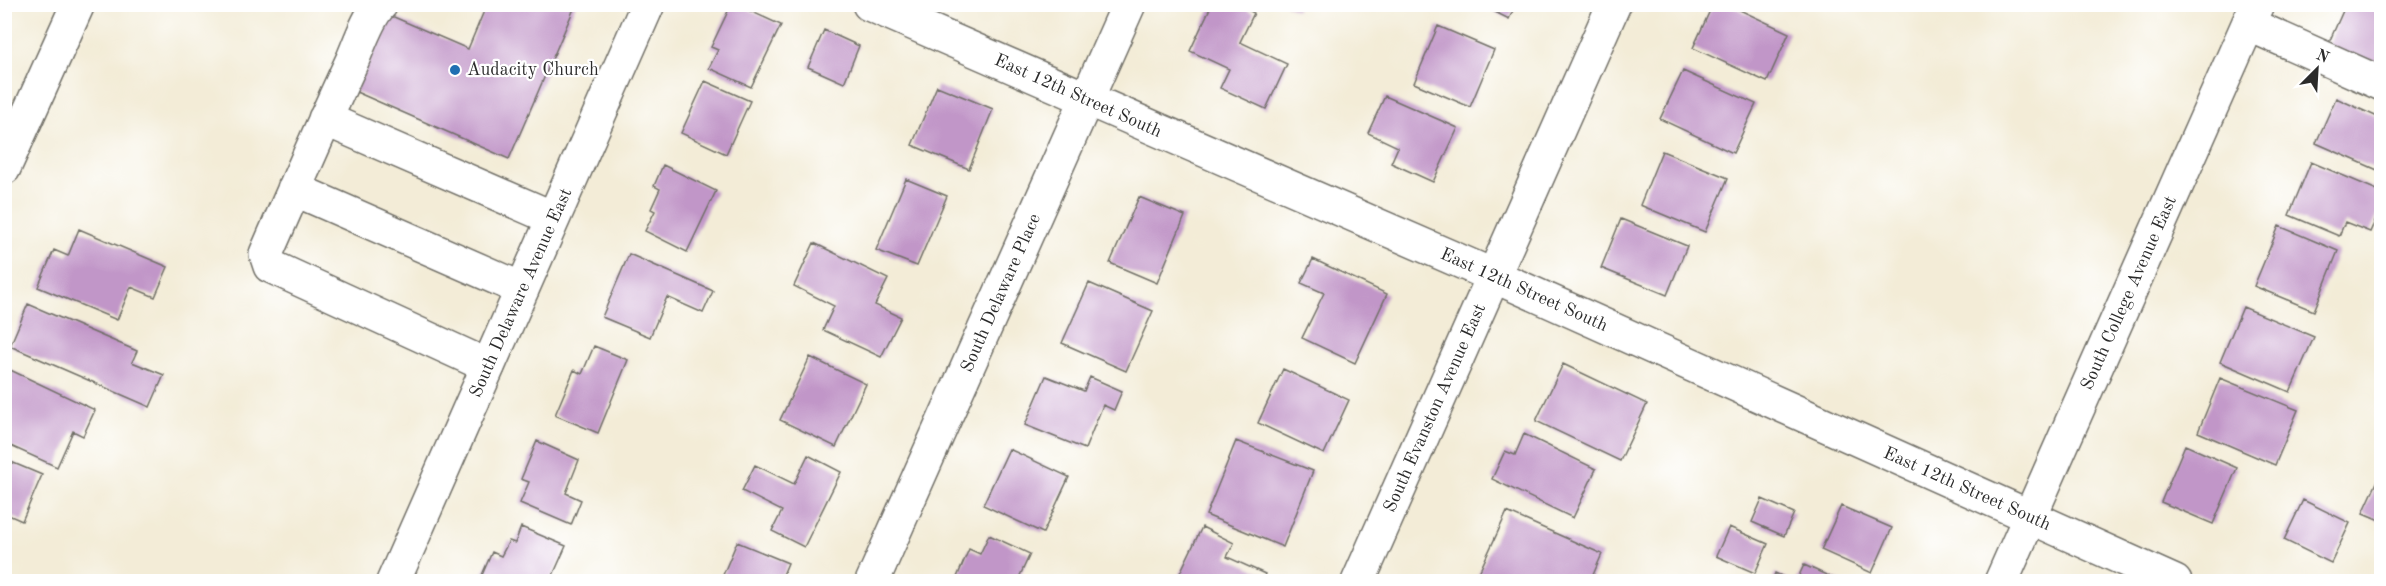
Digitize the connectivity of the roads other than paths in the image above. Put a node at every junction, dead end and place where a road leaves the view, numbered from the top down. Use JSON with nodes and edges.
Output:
{"nodes":[{"id":1,"x":78,"y":4,"type":"edge"},
{"id":2,"x":381,"y":4,"type":"edge"},
{"id":3,"x":648,"y":4,"type":"edge"},
{"id":4,"x":869,"y":4,"type":"edge"},
{"id":5,"x":1129,"y":4,"type":"edge"},
{"id":6,"x":1614,"y":4,"type":"edge"},
{"id":7,"x":2253,"y":14,"type":"edge"},
{"id":8,"x":2382,"y":84,"type":"edge"},
{"id":9,"x":1087,"y":100,"type":"junction"},
{"id":10,"x":325,"y":119,"type":"junction"},
{"id":11,"x":4,"y":168,"type":"edge"},
{"id":12,"x":294,"y":189,"type":"junction"},
{"id":13,"x":554,"y":218,"type":"junction"},
{"id":14,"x":1494,"y":276,"type":"junction"},
{"id":15,"x":522,"y":289,"type":"junction"},
{"id":16,"x":488,"y":366,"type":"junction"},
{"id":17,"x":2030,"y":518,"type":"junction"},
{"id":18,"x":393,"y":582,"type":"edge"},
{"id":19,"x":872,"y":582,"type":"edge"},
{"id":20,"x":1358,"y":582,"type":"edge"},
{"id":21,"x":2001,"y":582,"type":"edge"},
{"id":22,"x":2175,"y":582,"type":"edge"}],
"edges":[{"from":1,"to":11,"type":"street"},
{"from":2,"to":10,"type":"street"},
{"from":3,"to":13,"type":"street","name":"South Delaware Avenue East"},
{"from":4,"to":9,"type":"street","name":"East 12th Street South"},
{"from":5,"to":9,"type":"street","name":"South Delaware Place"},
{"from":6,"to":14,"type":"street","name":"South Evanston Avenue East"},
{"from":7,"to":8,"type":"street"},
{"from":7,"to":17,"type":"street","name":"South College Avenue East"},
{"from":9,"to":14,"type":"street","name":"East 12th Street South"},
{"from":9,"to":19,"type":"street","name":"South Delaware Place"},
{"from":10,"to":12,"type":"street"},
{"from":10,"to":13,"type":"street"},
{"from":12,"to":15,"type":"street"},
{"from":12,"to":16,"type":"street"},
{"from":13,"to":15,"type":"street","name":"South Delaware Avenue East"},
{"from":14,"to":17,"type":"street","name":"East 12th Street South"},
{"from":14,"to":20,"type":"street","name":"South Evanston Avenue East"},
{"from":15,"to":16,"type":"street","name":"South Delaware Avenue East"},
{"from":16,"to":18,"type":"street","name":"South Delaware Avenue East"},
{"from":17,"to":21,"type":"street","name":"South College Avenue East"},
{"from":17,"to":22,"type":"street","name":"East 12th Street South"}]}
